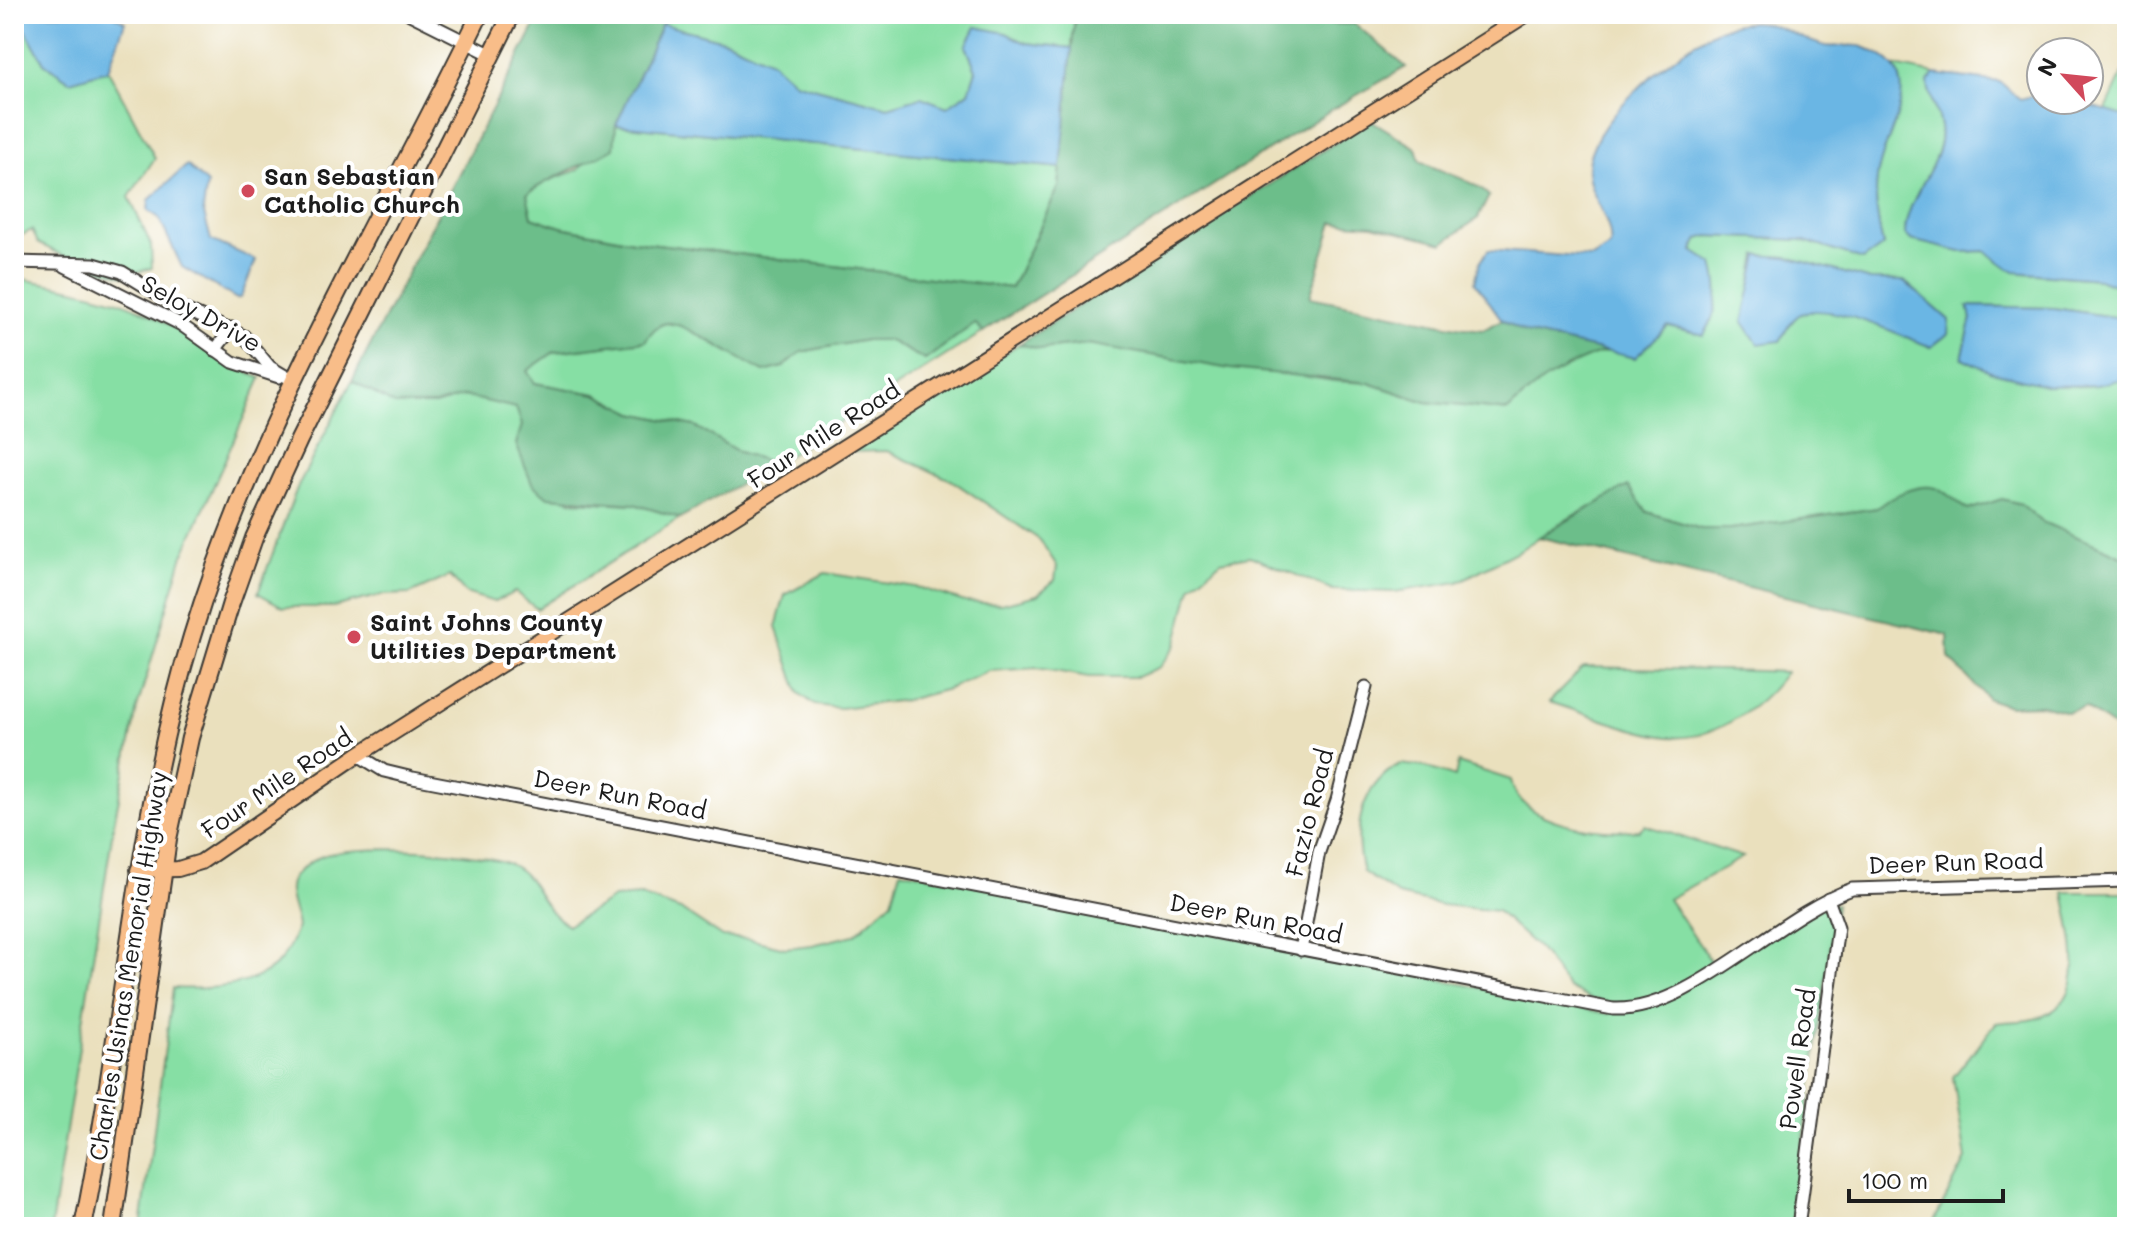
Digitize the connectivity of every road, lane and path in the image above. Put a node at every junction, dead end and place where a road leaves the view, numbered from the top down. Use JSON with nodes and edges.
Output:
{"nodes":[{"id":1,"x":410,"y":14,"type":"edge"},
{"id":2,"x":480,"y":14,"type":"edge"},
{"id":3,"x":512,"y":14,"type":"edge"},
{"id":4,"x":1527,"y":14,"type":"edge"},
{"id":5,"x":466,"y":42,"type":"junction"},
{"id":6,"x":492,"y":55,"type":"junction"},
{"id":7,"x":14,"y":262,"type":"edge"},
{"id":8,"x":61,"y":263,"type":"junction"},
{"id":9,"x":232,"y":328,"type":"junction"},
{"id":10,"x":215,"y":350,"type":"junction"},
{"id":11,"x":295,"y":382,"type":"junction"},
{"id":12,"x":254,"y":538,"type":"junction"},
{"id":13,"x":1366,"y":687,"type":"dead end"},
{"id":14,"x":358,"y":755,"type":"junction"},
{"id":15,"x":138,"y":870,"type":"junction"},
{"id":16,"x":164,"y":870,"type":"junction"},
{"id":17,"x":2127,"y":881,"type":"edge"},
{"id":18,"x":1828,"y":899,"type":"junction"},
{"id":19,"x":1301,"y":950,"type":"junction"},
{"id":20,"x":83,"y":1227,"type":"edge"},
{"id":21,"x":113,"y":1227,"type":"edge"},
{"id":22,"x":1798,"y":1227,"type":"edge"}],
"edges":[{"from":1,"to":5,"type":"street"},
{"from":2,"to":5,"type":"highway","name":"Charles Usinas Memorial Highway"},
{"from":3,"to":6,"type":"highway","name":"Charles Usinas Memorial Highway"},
{"from":4,"to":14,"type":"main road","name":"Four Mile Road"},
{"from":5,"to":6,"type":"street"},
{"from":5,"to":11,"type":"highway","name":"Charles Usinas Memorial Highway"},
{"from":6,"to":12,"type":"highway","name":"Charles Usinas Memorial Highway"},
{"from":7,"to":8,"type":"street","name":"Seloy Drive"},
{"from":8,"to":9,"type":"street","name":"Seloy Drive"},
{"from":8,"to":10,"type":"street","name":"Seloy Drive"},
{"from":9,"to":10,"type":"street"},
{"from":9,"to":11,"type":"street","name":"Seloy Drive"},
{"from":10,"to":11,"type":"street","name":"Seloy Drive"},
{"from":11,"to":12,"type":"highway"},
{"from":11,"to":15,"type":"highway","name":"Charles Usinas Memorial Highway"},
{"from":12,"to":16,"type":"highway","name":"Charles Usinas Memorial Highway"},
{"from":13,"to":19,"type":"street","name":"Fazio Road"},
{"from":14,"to":16,"type":"main road","name":"Four Mile Road"},
{"from":14,"to":19,"type":"street","name":"Deer Run Road"},
{"from":15,"to":16,"type":"main road","name":"Four Mile Road"},
{"from":15,"to":20,"type":"highway","name":"Charles Usinas Memorial Highway"},
{"from":16,"to":21,"type":"highway","name":"Charles Usinas Memorial Highway"},
{"from":17,"to":18,"type":"street","name":"Deer Run Road"},
{"from":18,"to":19,"type":"street","name":"Deer Run Road"},
{"from":18,"to":22,"type":"street","name":"Powell Road"}]}
